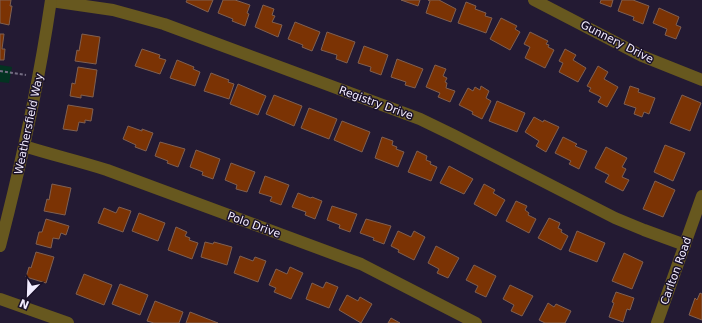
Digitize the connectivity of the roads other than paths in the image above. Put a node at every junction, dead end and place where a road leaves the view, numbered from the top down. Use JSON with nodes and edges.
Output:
{"nodes":[{"id":1,"x":51,"y":0,"type":"edge"},
{"id":2,"x":534,"y":0,"type":"edge"},
{"id":3,"x":702,"y":80,"type":"edge"},
{"id":4,"x":24,"y":146,"type":"junction"},
{"id":5,"x":702,"y":196,"type":"edge"},
{"id":6,"x":685,"y":245,"type":"junction"},
{"id":7,"x":0,"y":246,"type":"edge"},
{"id":8,"x":0,"y":299,"type":"edge"},
{"id":9,"x":68,"y":323,"type":"edge"},
{"id":10,"x":476,"y":323,"type":"edge"},
{"id":11,"x":657,"y":323,"type":"edge"}],
"edges":[{"from":1,"to":4,"type":"street","name":"Weathersfield Way"},
{"from":1,"to":6,"type":"street","name":"Registry Drive"},
{"from":2,"to":3,"type":"street","name":"Gunnery Drive"},
{"from":4,"to":7,"type":"street","name":"Weathersfield Way"},
{"from":4,"to":10,"type":"street","name":"Polo Drive"},
{"from":5,"to":6,"type":"street","name":"Carlton Road"},
{"from":6,"to":11,"type":"street","name":"Carlton Road"},
{"from":8,"to":9,"type":"street"}]}
